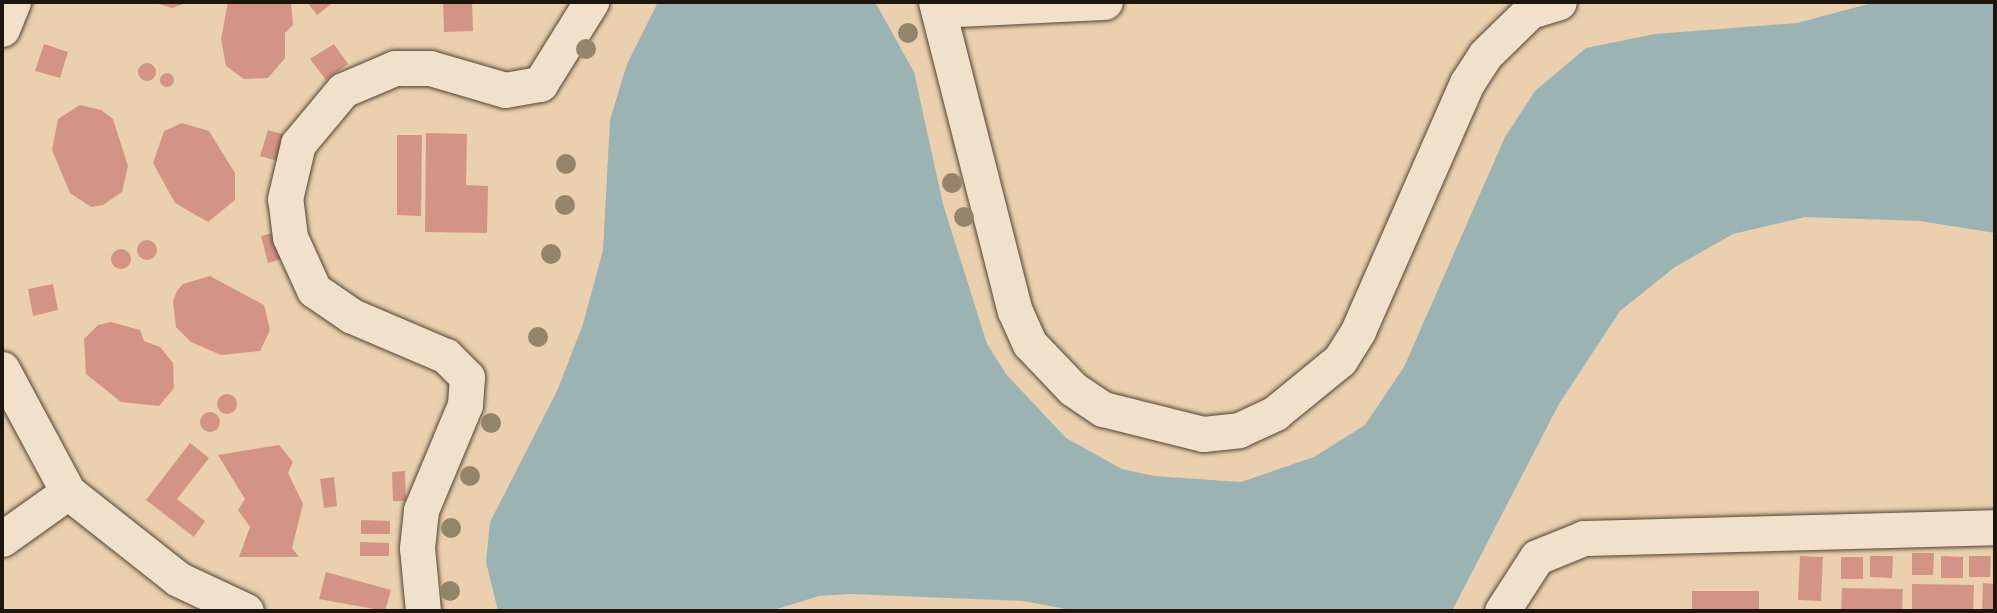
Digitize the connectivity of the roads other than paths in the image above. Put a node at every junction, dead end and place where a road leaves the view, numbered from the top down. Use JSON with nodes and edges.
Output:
{"nodes":[{"id":1,"x":13,"y":2,"type":"edge"},
{"id":2,"x":591,"y":2,"type":"edge"},
{"id":3,"x":1105,"y":2,"type":"edge"},
{"id":4,"x":1540,"y":5,"type":"edge"},
{"id":5,"x":937,"y":6,"type":"edge"},
{"id":6,"x":2,"y":29,"type":"edge"},
{"id":7,"x":2,"y":369,"type":"edge"},
{"id":8,"x":68,"y":492,"type":"junction"},
{"id":9,"x":1995,"y":527,"type":"edge"},
{"id":10,"x":2,"y":539,"type":"edge"},
{"id":11,"x":246,"y":611,"type":"edge"},
{"id":12,"x":423,"y":611,"type":"edge"},
{"id":13,"x":1503,"y":611,"type":"edge"}],
"edges":[{"from":1,"to":6,"type":"street"},
{"from":2,"to":12,"type":"street"},
{"from":3,"to":5,"type":"street"},
{"from":4,"to":5,"type":"street"},
{"from":7,"to":8,"type":"street"},
{"from":8,"to":10,"type":"street"},
{"from":8,"to":11,"type":"street"},
{"from":9,"to":13,"type":"street"}]}
